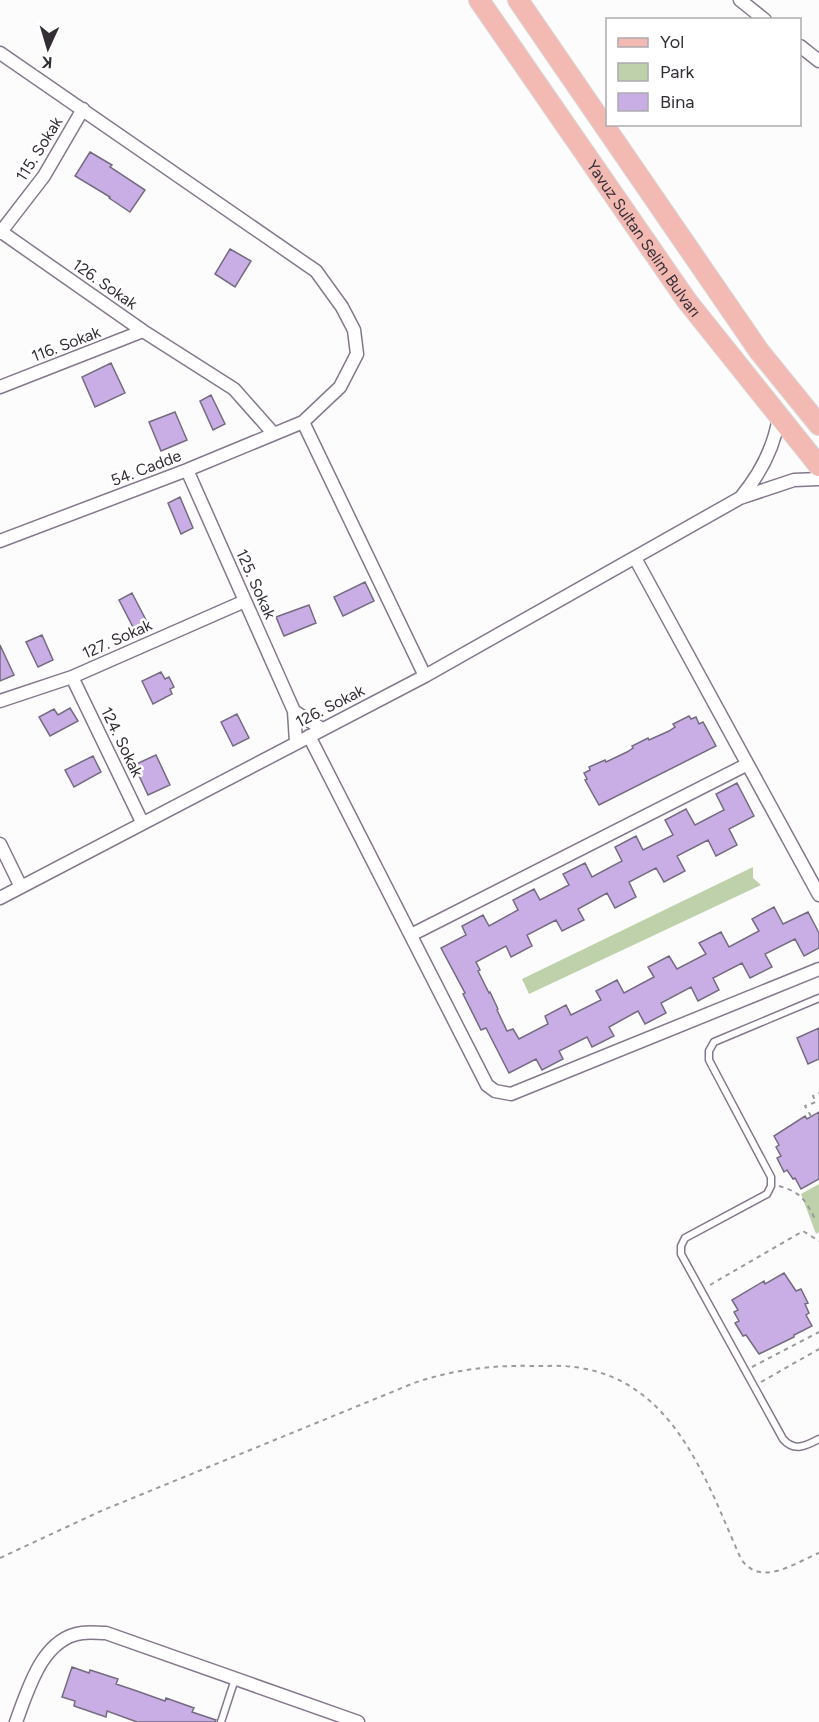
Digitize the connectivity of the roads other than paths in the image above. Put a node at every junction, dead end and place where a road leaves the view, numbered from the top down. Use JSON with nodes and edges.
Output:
{"nodes":[{"id":1,"x":479,"y":0,"type":"edge"},
{"id":2,"x":518,"y":0,"type":"edge"},
{"id":3,"x":740,"y":0,"type":"edge"},
{"id":4,"x":762,"y":18,"type":"edge"},
{"id":5,"x":801,"y":47,"type":"edge"},
{"id":6,"x":0,"y":53,"type":"edge"},
{"id":7,"x":818,"y":58,"type":"edge"},
{"id":8,"x":83,"y":109,"type":"junction"},
{"id":9,"x":0,"y":232,"type":"edge"},
{"id":10,"x":143,"y":331,"type":"junction"},
{"id":11,"x":0,"y":387,"type":"edge"},
{"id":12,"x":779,"y":417,"type":"junction"},
{"id":13,"x":303,"y":422,"type":"junction"},
{"id":14,"x":819,"y":425,"type":"edge"},
{"id":15,"x":273,"y":433,"type":"junction"},
{"id":16,"x":819,"y":466,"type":"edge"},
{"id":17,"x":188,"y":470,"type":"junction"},
{"id":18,"x":819,"y":479,"type":"edge"},
{"id":19,"x":740,"y":498,"type":"junction"},
{"id":20,"x":0,"y":541,"type":"edge"},
{"id":21,"x":635,"y":558,"type":"junction"},
{"id":22,"x":245,"y":601,"type":"junction"},
{"id":23,"x":425,"y":676,"type":"junction"},
{"id":24,"x":72,"y":677,"type":"junction"},
{"id":25,"x":0,"y":701,"type":"edge"},
{"id":26,"x":294,"y":711,"type":"junction"},
{"id":27,"x":322,"y":729,"type":"junction"},
{"id":28,"x":309,"y":736,"type":"junction"},
{"id":29,"x":296,"y":742,"type":"junction"},
{"id":30,"x":746,"y":765,"type":"junction"},
{"id":31,"x":142,"y":822,"type":"junction"},
{"id":32,"x":0,"y":843,"type":"edge"},
{"id":33,"x":21,"y":887,"type":"junction"},
{"id":34,"x":819,"y":895,"type":"edge"},
{"id":35,"x":0,"y":898,"type":"edge"},
{"id":36,"x":411,"y":935,"type":"junction"},
{"id":37,"x":819,"y":969,"type":"edge"},
{"id":38,"x":819,"y":998,"type":"edge"},
{"id":39,"x":819,"y":1439,"type":"edge"},
{"id":40,"x":236,"y":1679,"type":"junction"},
{"id":41,"x":16,"y":1722,"type":"edge"},
{"id":42,"x":221,"y":1722,"type":"edge"},
{"id":43,"x":358,"y":1722,"type":"edge"}],
"edges":[{"from":1,"to":12,"type":"main road","name":"Yavuz Sultan Selim Bulvarı"},
{"from":2,"to":14,"type":"main road","name":"Yavuz Sultan Selim Bulvarı"},
{"from":3,"to":4,"type":"street"},
{"from":5,"to":7,"type":"street"},
{"from":6,"to":8,"type":"street"},
{"from":8,"to":9,"type":"street","name":"115. Sokak"},
{"from":8,"to":13,"type":"street"},
{"from":9,"to":10,"type":"street","name":"126. Sokak"},
{"from":10,"to":11,"type":"street","name":"116. Sokak"},
{"from":10,"to":15,"type":"street","name":"126. Sokak"},
{"from":12,"to":16,"type":"main road","name":"Yavuz Sultan Selim Bulvarı"},
{"from":12,"to":19,"type":"street"},
{"from":13,"to":15,"type":"street","name":"54. Cadde"},
{"from":13,"to":23,"type":"street"},
{"from":15,"to":17,"type":"street","name":"54. Cadde"},
{"from":17,"to":20,"type":"street","name":"54. Cadde"},
{"from":17,"to":22,"type":"street","name":"125. Sokak"},
{"from":18,"to":19,"type":"street"},
{"from":19,"to":21,"type":"street","name":"126. Sokak"},
{"from":21,"to":23,"type":"street","name":"126. Sokak"},
{"from":21,"to":30,"type":"street"},
{"from":22,"to":24,"type":"street","name":"127. Sokak"},
{"from":22,"to":26,"type":"street","name":"125. Sokak"},
{"from":23,"to":27,"type":"street","name":"126. Sokak"},
{"from":24,"to":25,"type":"street","name":"127. Sokak"},
{"from":24,"to":31,"type":"street","name":"124. Sokak"},
{"from":26,"to":27,"type":"street"},
{"from":26,"to":29,"type":"street","name":"125. Sokak"},
{"from":27,"to":28,"type":"street","name":"126. Sokak"},
{"from":28,"to":29,"type":"street","name":"126. Sokak"},
{"from":28,"to":36,"type":"street"},
{"from":29,"to":31,"type":"street","name":"126. Sokak"},
{"from":30,"to":34,"type":"street"},
{"from":30,"to":36,"type":"street"},
{"from":31,"to":33,"type":"street","name":"126. Sokak"},
{"from":32,"to":33,"type":"street"},
{"from":33,"to":35,"type":"street","name":"126. Sokak"},
{"from":36,"to":37,"type":"street"},
{"from":38,"to":39,"type":"lane"},
{"from":40,"to":41,"type":"street"},
{"from":40,"to":42,"type":"lane"},
{"from":40,"to":43,"type":"street"}]}
